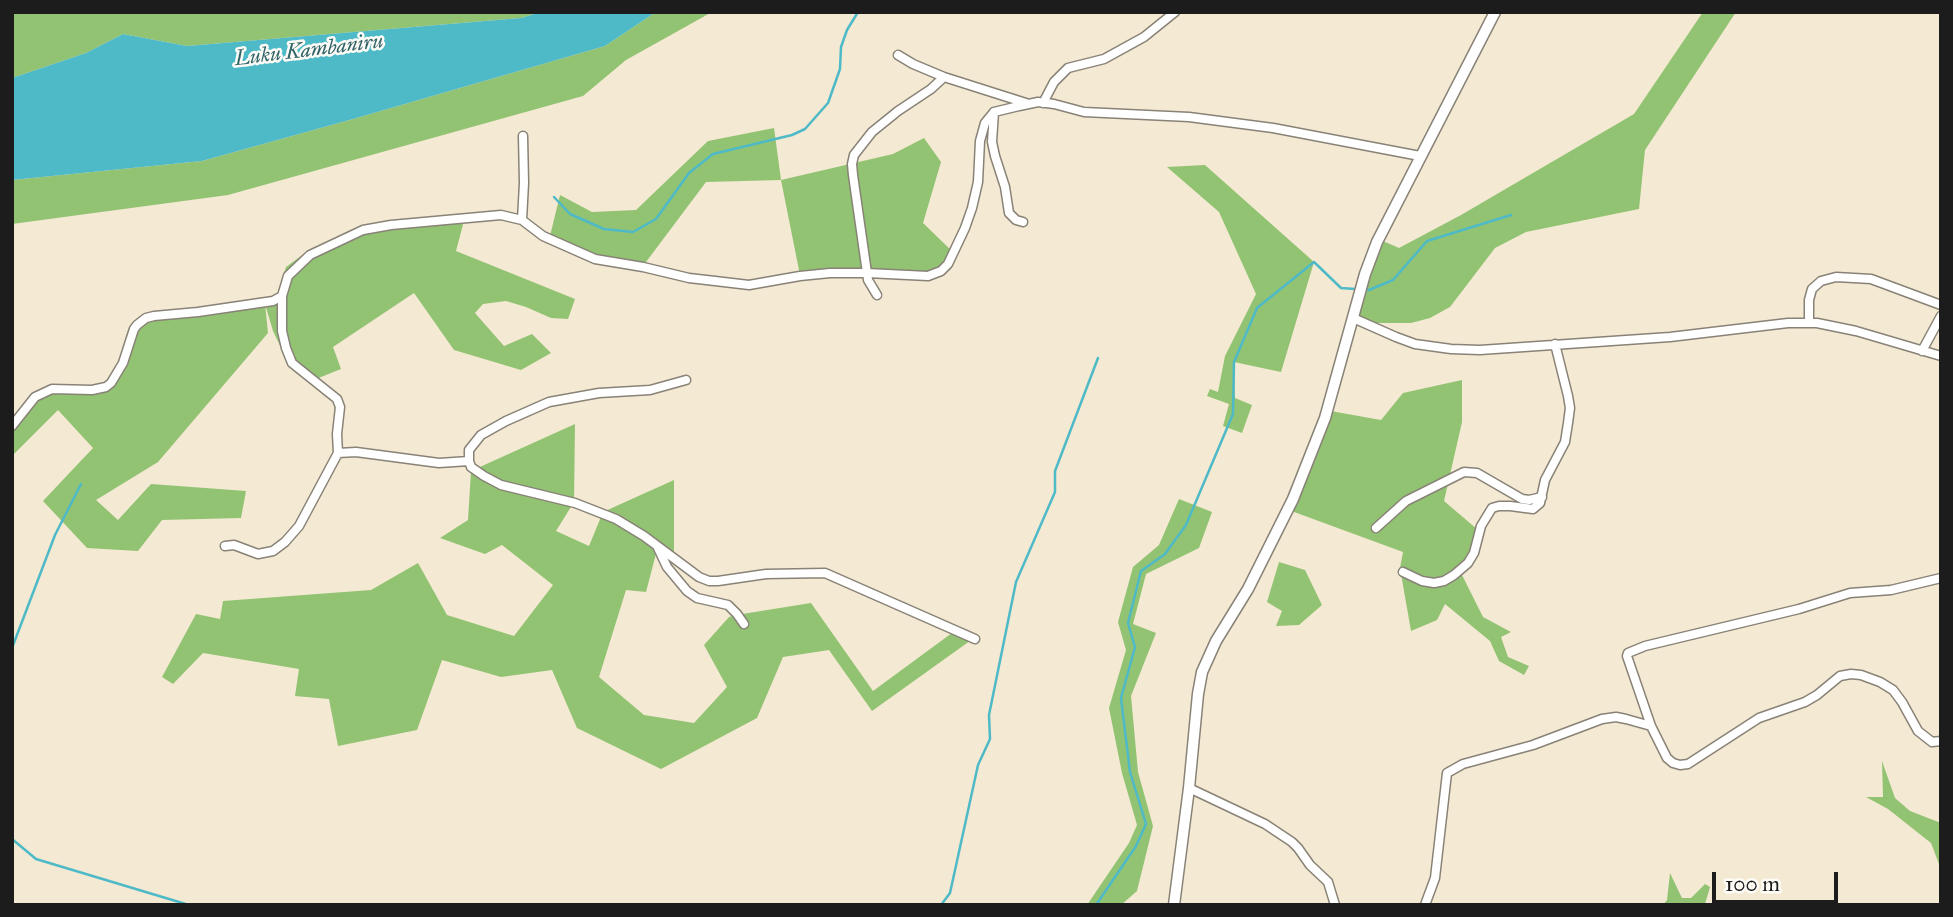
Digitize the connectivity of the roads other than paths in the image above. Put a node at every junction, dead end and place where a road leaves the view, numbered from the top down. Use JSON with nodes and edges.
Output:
{"nodes":[{"id":1,"x":1175,"y":12,"type":"edge"},
{"id":2,"x":1495,"y":12,"type":"edge"},
{"id":3,"x":898,"y":55,"type":"dead end"},
{"id":4,"x":944,"y":77,"type":"junction"},
{"id":5,"x":1043,"y":103,"type":"junction"},
{"id":6,"x":1029,"y":104,"type":"junction"},
{"id":7,"x":994,"y":112,"type":"junction"},
{"id":8,"x":523,"y":136,"type":"dead end"},
{"id":9,"x":1420,"y":156,"type":"junction"},
{"id":10,"x":522,"y":220,"type":"junction"},
{"id":11,"x":1023,"y":222,"type":"dead end"},
{"id":12,"x":867,"y":273,"type":"junction"},
{"id":13,"x":877,"y":295,"type":"dead end"},
{"id":14,"x":282,"y":296,"type":"junction"},
{"id":15,"x":1941,"y":305,"type":"edge"},
{"id":16,"x":1941,"y":316,"type":"edge"},
{"id":17,"x":1353,"y":318,"type":"junction"},
{"id":18,"x":1810,"y":323,"type":"junction"},
{"id":19,"x":1555,"y":344,"type":"junction"},
{"id":20,"x":1922,"y":351,"type":"junction"},
{"id":21,"x":1941,"y":356,"type":"edge"},
{"id":22,"x":685,"y":380,"type":"dead end"},
{"id":23,"x":12,"y":426,"type":"edge"},
{"id":24,"x":338,"y":453,"type":"junction"},
{"id":25,"x":469,"y":461,"type":"junction"},
{"id":26,"x":1542,"y":497,"type":"junction"},
{"id":27,"x":1376,"y":528,"type":"dead end"},
{"id":28,"x":656,"y":545,"type":"junction"},
{"id":29,"x":225,"y":546,"type":"dead end"},
{"id":30,"x":1403,"y":572,"type":"dead end"},
{"id":31,"x":1941,"y":578,"type":"edge"},
{"id":32,"x":744,"y":624,"type":"dead end"},
{"id":33,"x":975,"y":639,"type":"dead end"},
{"id":34,"x":1651,"y":726,"type":"junction"},
{"id":35,"x":1941,"y":741,"type":"edge"},
{"id":36,"x":1189,"y":788,"type":"junction"},
{"id":37,"x":1174,"y":905,"type":"edge"},
{"id":38,"x":1335,"y":905,"type":"edge"},
{"id":39,"x":1425,"y":905,"type":"edge"}],
"edges":[{"from":1,"to":5,"type":"street"},
{"from":2,"to":9,"type":"street"},
{"from":3,"to":4,"type":"street"},
{"from":4,"to":6,"type":"street"},
{"from":4,"to":12,"type":"street"},
{"from":5,"to":6,"type":"street"},
{"from":5,"to":9,"type":"street"},
{"from":6,"to":7,"type":"street"},
{"from":7,"to":11,"type":"street"},
{"from":7,"to":12,"type":"street"},
{"from":8,"to":10,"type":"street"},
{"from":9,"to":17,"type":"street"},
{"from":10,"to":12,"type":"street"},
{"from":10,"to":14,"type":"street"},
{"from":12,"to":13,"type":"street"},
{"from":14,"to":23,"type":"street"},
{"from":14,"to":24,"type":"street"},
{"from":15,"to":18,"type":"street"},
{"from":16,"to":20,"type":"street"},
{"from":17,"to":19,"type":"street"},
{"from":17,"to":36,"type":"street"},
{"from":18,"to":19,"type":"street"},
{"from":18,"to":20,"type":"street"},
{"from":19,"to":26,"type":"street"},
{"from":20,"to":21,"type":"street"},
{"from":22,"to":25,"type":"street"},
{"from":24,"to":25,"type":"street"},
{"from":24,"to":29,"type":"street"},
{"from":25,"to":28,"type":"street"},
{"from":26,"to":27,"type":"street"},
{"from":26,"to":30,"type":"street"},
{"from":28,"to":32,"type":"street"},
{"from":28,"to":33,"type":"street"},
{"from":31,"to":34,"type":"street"},
{"from":34,"to":35,"type":"street"},
{"from":34,"to":39,"type":"street"},
{"from":36,"to":37,"type":"street"},
{"from":36,"to":38,"type":"street"}]}
